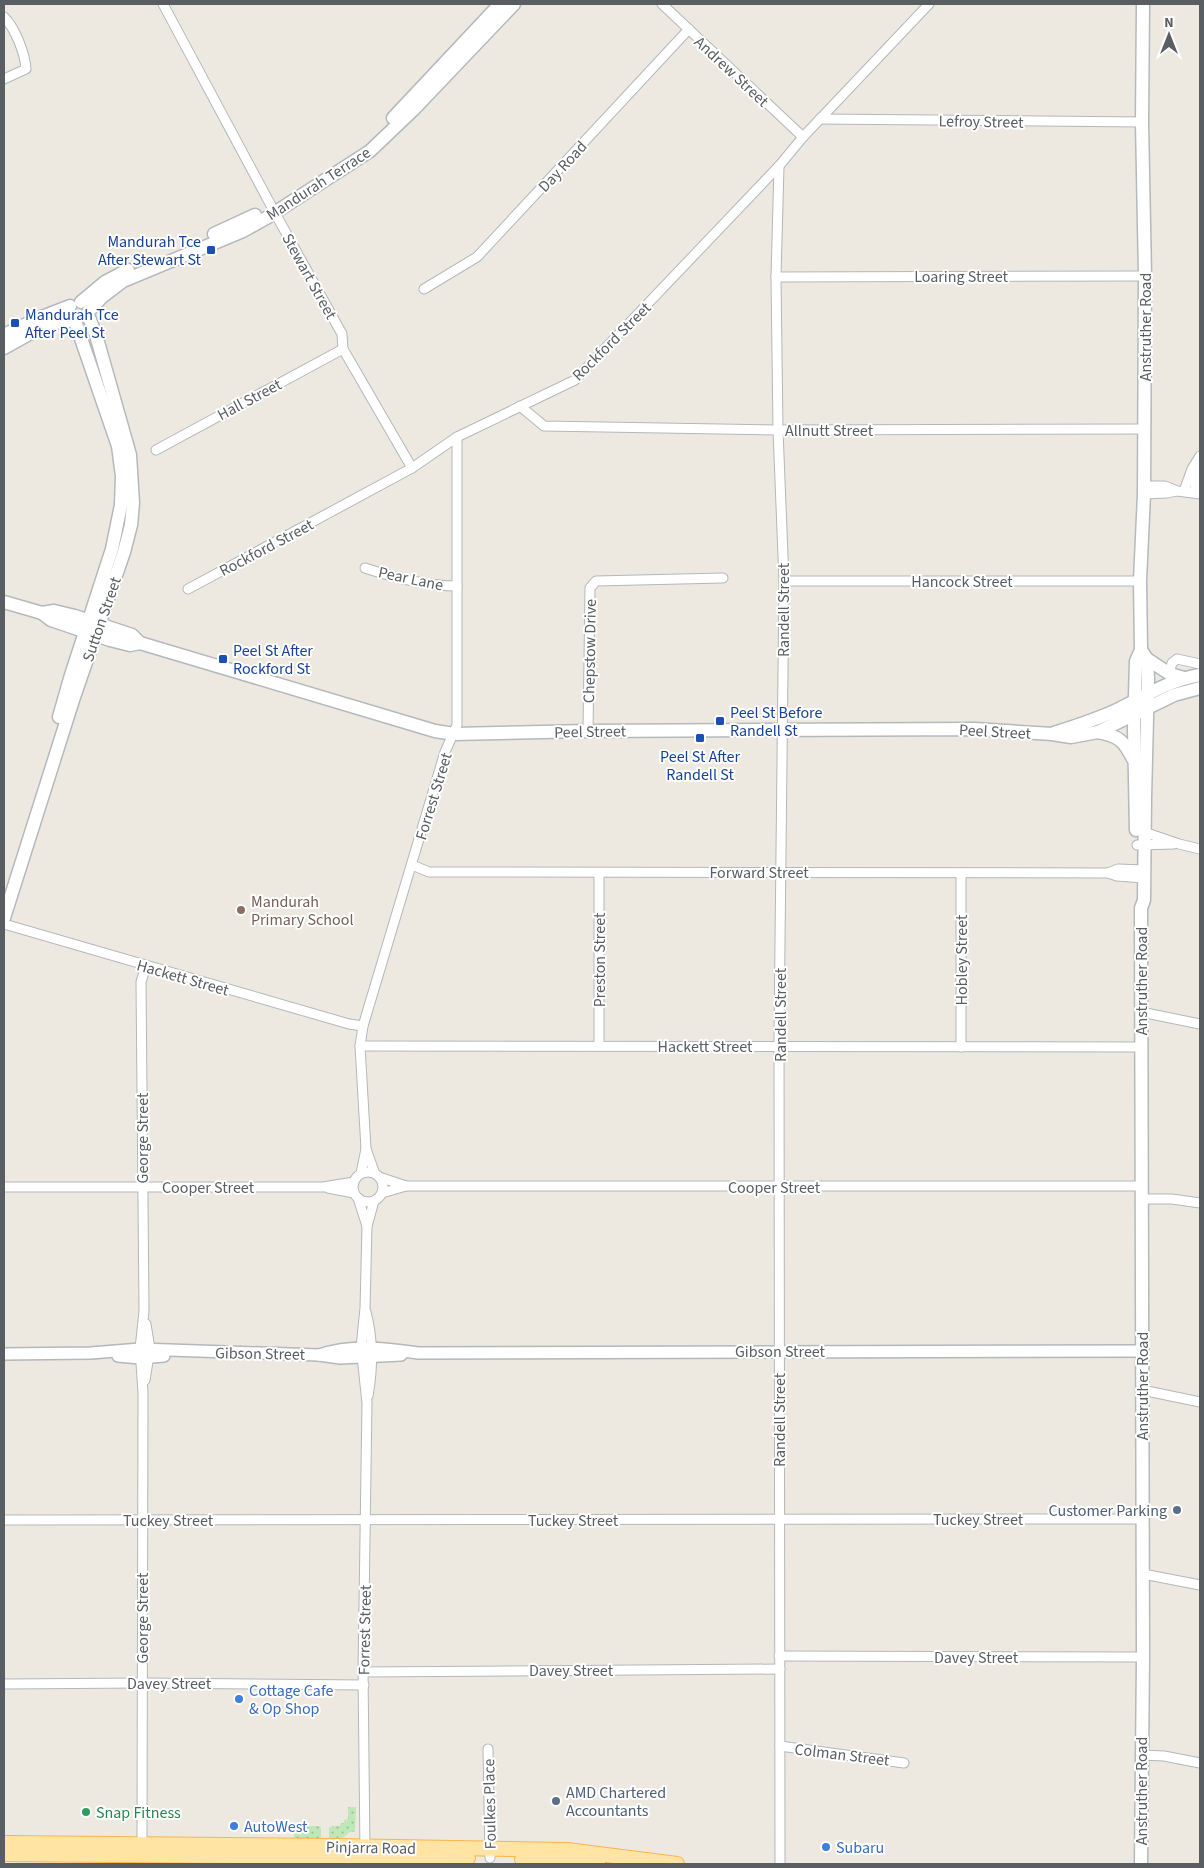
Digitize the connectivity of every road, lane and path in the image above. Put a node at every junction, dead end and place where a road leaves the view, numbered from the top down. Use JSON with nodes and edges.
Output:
{"nodes":[{"id":1,"x":163,"y":4,"type":"edge"},
{"id":2,"x":500,"y":4,"type":"edge"},
{"id":3,"x":514,"y":4,"type":"edge"},
{"id":4,"x":662,"y":4,"type":"edge"},
{"id":5,"x":929,"y":4,"type":"edge"},
{"id":6,"x":1143,"y":4,"type":"edge"},
{"id":7,"x":4,"y":17,"type":"edge"},
{"id":8,"x":689,"y":29,"type":"junction"},
{"id":9,"x":4,"y":79,"type":"edge"},
{"id":10,"x":820,"y":119,"type":"junction"},
{"id":11,"x":1142,"y":122,"type":"junction"},
{"id":12,"x":803,"y":138,"type":"junction"},
{"id":13,"x":779,"y":166,"type":"junction"},
{"id":14,"x":273,"y":210,"type":"junction"},
{"id":15,"x":1145,"y":276,"type":"junction"},
{"id":16,"x":776,"y":277,"type":"junction"},
{"id":17,"x":424,"y":289,"type":"dead end"},
{"id":18,"x":82,"y":309,"type":"junction"},
{"id":19,"x":75,"y":321,"type":"junction"},
{"id":20,"x":4,"y":335,"type":"edge"},
{"id":21,"x":4,"y":348,"type":"edge"},
{"id":22,"x":343,"y":348,"type":"junction"},
{"id":23,"x":520,"y":406,"type":"junction"},
{"id":24,"x":778,"y":430,"type":"junction"},
{"id":25,"x":1144,"y":430,"type":"junction"},
{"id":26,"x":457,"y":437,"type":"junction"},
{"id":27,"x":156,"y":450,"type":"dead end"},
{"id":28,"x":1200,"y":457,"type":"edge"},
{"id":29,"x":412,"y":468,"type":"junction"},
{"id":30,"x":1144,"y":490,"type":"junction"},
{"id":31,"x":1189,"y":492,"type":"edge"},
{"id":32,"x":118,"y":551,"type":"junction"},
{"id":33,"x":365,"y":568,"type":"dead end"},
{"id":34,"x":723,"y":578,"type":"dead end"},
{"id":35,"x":784,"y":581,"type":"junction"},
{"id":36,"x":1140,"y":581,"type":"junction"},
{"id":37,"x":458,"y":586,"type":"junction"},
{"id":38,"x":188,"y":589,"type":"dead end"},
{"id":39,"x":4,"y":602,"type":"edge"},
{"id":40,"x":92,"y":628,"type":"junction"},
{"id":41,"x":1144,"y":655,"type":"junction"},
{"id":42,"x":1200,"y":664,"type":"edge"},
{"id":43,"x":1170,"y":670,"type":"dead end"},
{"id":44,"x":1200,"y":675,"type":"edge"},
{"id":45,"x":1184,"y":678,"type":"junction"},
{"id":46,"x":1200,"y":688,"type":"edge"},
{"id":47,"x":1148,"y":693,"type":"junction"},
{"id":48,"x":70,"y":695,"type":"junction"},
{"id":49,"x":1135,"y":700,"type":"junction"},
{"id":50,"x":1147,"y":709,"type":"junction"},
{"id":51,"x":1135,"y":715,"type":"junction"},
{"id":52,"x":782,"y":730,"type":"junction"},
{"id":53,"x":588,"y":731,"type":"junction"},
{"id":54,"x":1098,"y":732,"type":"junction"},
{"id":55,"x":454,"y":734,"type":"junction"},
{"id":56,"x":1052,"y":734,"type":"junction"},
{"id":57,"x":1135,"y":764,"type":"junction"},
{"id":58,"x":1140,"y":831,"type":"junction"},
{"id":59,"x":1179,"y":844,"type":"junction"},
{"id":60,"x":1141,"y":845,"type":"junction"},
{"id":61,"x":1200,"y":849,"type":"edge"},
{"id":62,"x":412,"y":865,"type":"junction"},
{"id":63,"x":782,"y":872,"type":"junction"},
{"id":64,"x":961,"y":872,"type":"junction"},
{"id":65,"x":599,"y":873,"type":"junction"},
{"id":66,"x":1140,"y":874,"type":"junction"},
{"id":67,"x":4,"y":891,"type":"edge"},
{"id":68,"x":4,"y":918,"type":"edge"},
{"id":69,"x":4,"y":924,"type":"edge"},
{"id":70,"x":146,"y":966,"type":"junction"},
{"id":71,"x":1141,"y":1012,"type":"junction"},
{"id":72,"x":1200,"y":1024,"type":"edge"},
{"id":73,"x":363,"y":1026,"type":"junction"},
{"id":74,"x":360,"y":1046,"type":"junction"},
{"id":75,"x":600,"y":1046,"type":"junction"},
{"id":76,"x":780,"y":1046,"type":"junction"},
{"id":77,"x":961,"y":1047,"type":"junction"},
{"id":78,"x":1141,"y":1047,"type":"junction"},
{"id":79,"x":366,"y":1149,"type":"junction"},
{"id":80,"x":361,"y":1174,"type":"junction"},
{"id":81,"x":377,"y":1176,"type":"junction"},
{"id":82,"x":354,"y":1182,"type":"junction"},
{"id":83,"x":406,"y":1186,"type":"junction"},
{"id":84,"x":4,"y":1187,"type":"edge"},
{"id":85,"x":142,"y":1187,"type":"junction"},
{"id":86,"x":323,"y":1187,"type":"junction"},
{"id":87,"x":780,"y":1187,"type":"junction"},
{"id":88,"x":1142,"y":1192,"type":"junction"},
{"id":89,"x":382,"y":1193,"type":"junction"},
{"id":90,"x":356,"y":1196,"type":"junction"},
{"id":91,"x":374,"y":1201,"type":"junction"},
{"id":92,"x":1200,"y":1203,"type":"edge"},
{"id":93,"x":367,"y":1226,"type":"junction"},
{"id":94,"x":779,"y":1351,"type":"junction"},
{"id":95,"x":1142,"y":1351,"type":"junction"},
{"id":96,"x":366,"y":1352,"type":"junction"},
{"id":97,"x":4,"y":1354,"type":"edge"},
{"id":98,"x":145,"y":1354,"type":"junction"},
{"id":99,"x":1142,"y":1390,"type":"junction"},
{"id":100,"x":1200,"y":1402,"type":"edge"},
{"id":101,"x":1143,"y":1519,"type":"junction"},
{"id":102,"x":4,"y":1520,"type":"edge"},
{"id":103,"x":142,"y":1520,"type":"junction"},
{"id":104,"x":365,"y":1520,"type":"junction"},
{"id":105,"x":779,"y":1520,"type":"junction"},
{"id":106,"x":1143,"y":1574,"type":"junction"},
{"id":107,"x":1200,"y":1585,"type":"edge"},
{"id":108,"x":780,"y":1656,"type":"junction"},
{"id":109,"x":1143,"y":1657,"type":"junction"},
{"id":110,"x":780,"y":1669,"type":"junction"},
{"id":111,"x":363,"y":1672,"type":"junction"},
{"id":112,"x":142,"y":1683,"type":"junction"},
{"id":113,"x":4,"y":1684,"type":"edge"},
{"id":114,"x":364,"y":1685,"type":"junction"},
{"id":115,"x":780,"y":1746,"type":"junction"},
{"id":116,"x":488,"y":1750,"type":"dead end"},
{"id":117,"x":1141,"y":1755,"type":"junction"},
{"id":118,"x":904,"y":1763,"type":"dead end"},
{"id":119,"x":1200,"y":1763,"type":"edge"},
{"id":120,"x":4,"y":1843,"type":"edge"},
{"id":121,"x":148,"y":1852,"type":"edge"},
{"id":122,"x":365,"y":1852,"type":"junction"},
{"id":123,"x":490,"y":1853,"type":"junction"},
{"id":124,"x":4,"y":1854,"type":"edge"},
{"id":125,"x":304,"y":1856,"type":"edge"},
{"id":126,"x":643,"y":1862,"type":"edge"},
{"id":127,"x":598,"y":1864,"type":"edge"},
{"id":128,"x":677,"y":1864,"type":"edge"},
{"id":129,"x":780,"y":1864,"type":"edge"},
{"id":130,"x":1141,"y":1864,"type":"edge"}],
"edges":[{"from":1,"to":14,"type":"street","name":"Stewart Street"},
{"from":2,"to":14,"type":"main road","name":"Mandurah Terrace"},
{"from":3,"to":14,"type":"main road","name":"Mandurah Terrace"},
{"from":4,"to":8,"type":"street","name":"Andrew Street"},
{"from":5,"to":10,"type":"street","name":"Rockford Street"},
{"from":6,"to":11,"type":"main road","name":"Anstruther Road"},
{"from":7,"to":9,"type":"street"},
{"from":8,"to":12,"type":"street","name":"Andrew Street"},
{"from":8,"to":17,"type":"street","name":"Day Road"},
{"from":10,"to":11,"type":"street","name":"Lefroy Street"},
{"from":10,"to":12,"type":"street","name":"Rockford Street"},
{"from":11,"to":15,"type":"main road","name":"Anstruther Road"},
{"from":12,"to":13,"type":"street","name":"Rockford Street"},
{"from":13,"to":16,"type":"street","name":"Randell Street"},
{"from":13,"to":23,"type":"street","name":"Rockford Street"},
{"from":14,"to":18,"type":"main road","name":"Mandurah Terrace"},
{"from":14,"to":22,"type":"street","name":"Stewart Street"},
{"from":15,"to":16,"type":"street","name":"Loaring Street"},
{"from":15,"to":25,"type":"main road","name":"Anstruther Road"},
{"from":16,"to":24,"type":"street","name":"Randell Street"},
{"from":18,"to":19,"type":"main road"},
{"from":18,"to":20,"type":"main road","name":"Mandurah Terrace"},
{"from":18,"to":32,"type":"main road","name":"Sutton Street"},
{"from":19,"to":21,"type":"main road"},
{"from":19,"to":32,"type":"main road","name":"Sutton Street"},
{"from":22,"to":27,"type":"street","name":"Hall Street"},
{"from":22,"to":29,"type":"street","name":"Stewart Street"},
{"from":23,"to":24,"type":"street","name":"Allnutt Street"},
{"from":23,"to":26,"type":"street","name":"Rockford Street"},
{"from":24,"to":25,"type":"street","name":"Allnutt Street"},
{"from":24,"to":35,"type":"street","name":"Randell Street"},
{"from":25,"to":30,"type":"main road","name":"Anstruther Road"},
{"from":26,"to":29,"type":"street","name":"Rockford Street"},
{"from":26,"to":37,"type":"street","name":"Forrest Street"},
{"from":28,"to":31,"type":"street"},
{"from":29,"to":38,"type":"street","name":"Rockford Street"},
{"from":30,"to":31,"type":"street"},
{"from":30,"to":36,"type":"main road","name":"Anstruther Road"},
{"from":32,"to":40,"type":"main road","name":"Sutton Street"},
{"from":33,"to":37,"type":"street","name":"Pear Lane"},
{"from":34,"to":53,"type":"street","name":"Chepstow Drive"},
{"from":35,"to":36,"type":"street","name":"Hancock Street"},
{"from":35,"to":52,"type":"street","name":"Randell Street"},
{"from":36,"to":41,"type":"main road","name":"Anstruther Road"},
{"from":37,"to":55,"type":"street","name":"Forrest Street"},
{"from":39,"to":40,"type":"main road","name":"Peel Street"},
{"from":40,"to":48,"type":"main road","name":"Sutton Street"},
{"from":40,"to":55,"type":"main road","name":"Peel Street"},
{"from":41,"to":45,"type":"main road"},
{"from":41,"to":47,"type":"main road","name":"Anstruther Road"},
{"from":41,"to":49,"type":"main road","name":"Anstruther Road"},
{"from":42,"to":43,"type":"street"},
{"from":44,"to":45,"type":"main road","name":"Peel Street"},
{"from":45,"to":47,"type":"main road","name":"Peel Street"},
{"from":46,"to":50,"type":"main road","name":"Peel Street"},
{"from":47,"to":49,"type":"main road","name":"Peel Street"},
{"from":47,"to":50,"type":"main road","name":"Anstruther Road"},
{"from":48,"to":67,"type":"main road","name":"Sutton Street"},
{"from":48,"to":68,"type":"main road","name":"Sutton Street"},
{"from":49,"to":51,"type":"main road","name":"Anstruther Road"},
{"from":49,"to":56,"type":"main road","name":"Peel Street"},
{"from":50,"to":51,"type":"main road","name":"Peel Street"},
{"from":50,"to":58,"type":"main road","name":"Anstruther Road"},
{"from":51,"to":54,"type":"main road","name":"Peel Street"},
{"from":51,"to":57,"type":"main road","name":"Anstruther Road"},
{"from":52,"to":53,"type":"main road","name":"Peel Street"},
{"from":52,"to":56,"type":"main road","name":"Peel Street"},
{"from":52,"to":63,"type":"street","name":"Randell Street"},
{"from":53,"to":55,"type":"main road","name":"Peel Street"},
{"from":54,"to":56,"type":"main road","name":"Peel Street"},
{"from":54,"to":57,"type":"main road"},
{"from":55,"to":62,"type":"street","name":"Forrest Street"},
{"from":57,"to":58,"type":"main road","name":"Anstruther Road"},
{"from":58,"to":59,"type":"street"},
{"from":58,"to":60,"type":"main road","name":"Anstruther Road"},
{"from":59,"to":60,"type":"street"},
{"from":59,"to":61,"type":"street"},
{"from":60,"to":66,"type":"main road","name":"Anstruther Road"},
{"from":62,"to":65,"type":"street","name":"Forward Street"},
{"from":62,"to":73,"type":"street","name":"Forrest Street"},
{"from":63,"to":64,"type":"street","name":"Forward Street"},
{"from":63,"to":65,"type":"street","name":"Forward Street"},
{"from":63,"to":76,"type":"street","name":"Randell Street"},
{"from":64,"to":66,"type":"street","name":"Forward Street"},
{"from":64,"to":77,"type":"street","name":"Hobley Street"},
{"from":65,"to":75,"type":"street","name":"Preston Street"},
{"from":66,"to":71,"type":"main road","name":"Anstruther Road"},
{"from":69,"to":70,"type":"street","name":"Hackett Street"},
{"from":70,"to":73,"type":"street","name":"Hackett Street"},
{"from":70,"to":85,"type":"street","name":"George Street"},
{"from":71,"to":72,"type":"street"},
{"from":71,"to":78,"type":"main road","name":"Anstruther Road"},
{"from":73,"to":74,"type":"street","name":"Forrest Street"},
{"from":74,"to":75,"type":"street","name":"Hackett Street"},
{"from":74,"to":79,"type":"street","name":"Forrest Street"},
{"from":75,"to":76,"type":"street","name":"Hackett Street"},
{"from":76,"to":77,"type":"street","name":"Hackett Street"},
{"from":76,"to":87,"type":"street","name":"Randell Street"},
{"from":77,"to":78,"type":"street","name":"Hackett Street"},
{"from":78,"to":88,"type":"main road","name":"Anstruther Road"},
{"from":79,"to":80,"type":"street","name":"Forrest Street"},
{"from":79,"to":81,"type":"street","name":"Forrest Street"},
{"from":80,"to":81,"type":"street"},
{"from":80,"to":82,"type":"street"},
{"from":81,"to":83,"type":"street","name":"Cooper Street"},
{"from":81,"to":89,"type":"street"},
{"from":82,"to":86,"type":"street","name":"Cooper Street"},
{"from":82,"to":90,"type":"street"},
{"from":83,"to":87,"type":"street","name":"Cooper Street"},
{"from":83,"to":89,"type":"street","name":"Cooper Street"},
{"from":84,"to":85,"type":"street","name":"Cooper Street"},
{"from":85,"to":86,"type":"street","name":"Cooper Street"},
{"from":85,"to":98,"type":"street","name":"George Street"},
{"from":86,"to":90,"type":"street","name":"Cooper Street"},
{"from":87,"to":88,"type":"street","name":"Cooper Street"},
{"from":87,"to":94,"type":"street","name":"Randell Street"},
{"from":88,"to":92,"type":"street","name":"Cooper Street"},
{"from":88,"to":95,"type":"main road","name":"Anstruther Road"},
{"from":89,"to":91,"type":"street"},
{"from":90,"to":91,"type":"street"},
{"from":90,"to":93,"type":"street","name":"Forrest Street"},
{"from":91,"to":93,"type":"street","name":"Forrest Street"},
{"from":93,"to":96,"type":"street","name":"Forrest Street"},
{"from":94,"to":95,"type":"street","name":"Gibson Street"},
{"from":94,"to":96,"type":"street","name":"Gibson Street"},
{"from":94,"to":105,"type":"street","name":"Randell Street"},
{"from":95,"to":99,"type":"main road","name":"Anstruther Road"},
{"from":96,"to":98,"type":"street","name":"Gibson Street"},
{"from":96,"to":104,"type":"street","name":"Forrest Street"},
{"from":97,"to":98,"type":"street","name":"Gibson Street"},
{"from":98,"to":103,"type":"street","name":"George Street"},
{"from":99,"to":100,"type":"street"},
{"from":99,"to":101,"type":"main road","name":"Anstruther Road"},
{"from":101,"to":105,"type":"street","name":"Tuckey Street"},
{"from":101,"to":106,"type":"main road","name":"Anstruther Road"},
{"from":102,"to":103,"type":"street","name":"Tuckey Street"},
{"from":103,"to":104,"type":"street","name":"Tuckey Street"},
{"from":103,"to":112,"type":"street","name":"George Street"},
{"from":104,"to":105,"type":"street","name":"Tuckey Street"},
{"from":104,"to":111,"type":"street","name":"Forrest Street"},
{"from":105,"to":108,"type":"street","name":"Randell Street"},
{"from":106,"to":107,"type":"street"},
{"from":106,"to":109,"type":"main road","name":"Anstruther Road"},
{"from":108,"to":109,"type":"street","name":"Davey Street"},
{"from":108,"to":110,"type":"street","name":"Randell Street"},
{"from":109,"to":117,"type":"main road","name":"Anstruther Road"},
{"from":110,"to":111,"type":"street","name":"Davey Street"},
{"from":110,"to":115,"type":"street","name":"Randell Street"},
{"from":111,"to":114,"type":"street","name":"Forrest Street"},
{"from":112,"to":113,"type":"street","name":"Davey Street"},
{"from":112,"to":114,"type":"street","name":"Davey Street"},
{"from":112,"to":121,"type":"street","name":"George Street"},
{"from":114,"to":122,"type":"street","name":"Forrest Street"},
{"from":115,"to":118,"type":"street","name":"Colman Street"},
{"from":115,"to":129,"type":"street","name":"Randell Street"},
{"from":116,"to":123,"type":"street","name":"Foulkes Place"},
{"from":117,"to":119,"type":"street"},
{"from":117,"to":130,"type":"main road","name":"Anstruther Road"},
{"from":120,"to":121,"type":"main road","name":"Pinjarra Road"},
{"from":121,"to":124,"type":"main road","name":"Pinjarra Road"},
{"from":121,"to":125,"type":"main road","name":"Pinjarra Road"},
{"from":122,"to":123,"type":"main road","name":"Pinjarra Road"},
{"from":122,"to":125,"type":"main road","name":"Pinjarra Road"},
{"from":123,"to":126,"type":"main road","name":"Pinjarra Road"},
{"from":123,"to":127,"type":"main road","name":"Pinjarra Road"},
{"from":126,"to":128,"type":"main road","name":"Pinjarra Road"}]}
